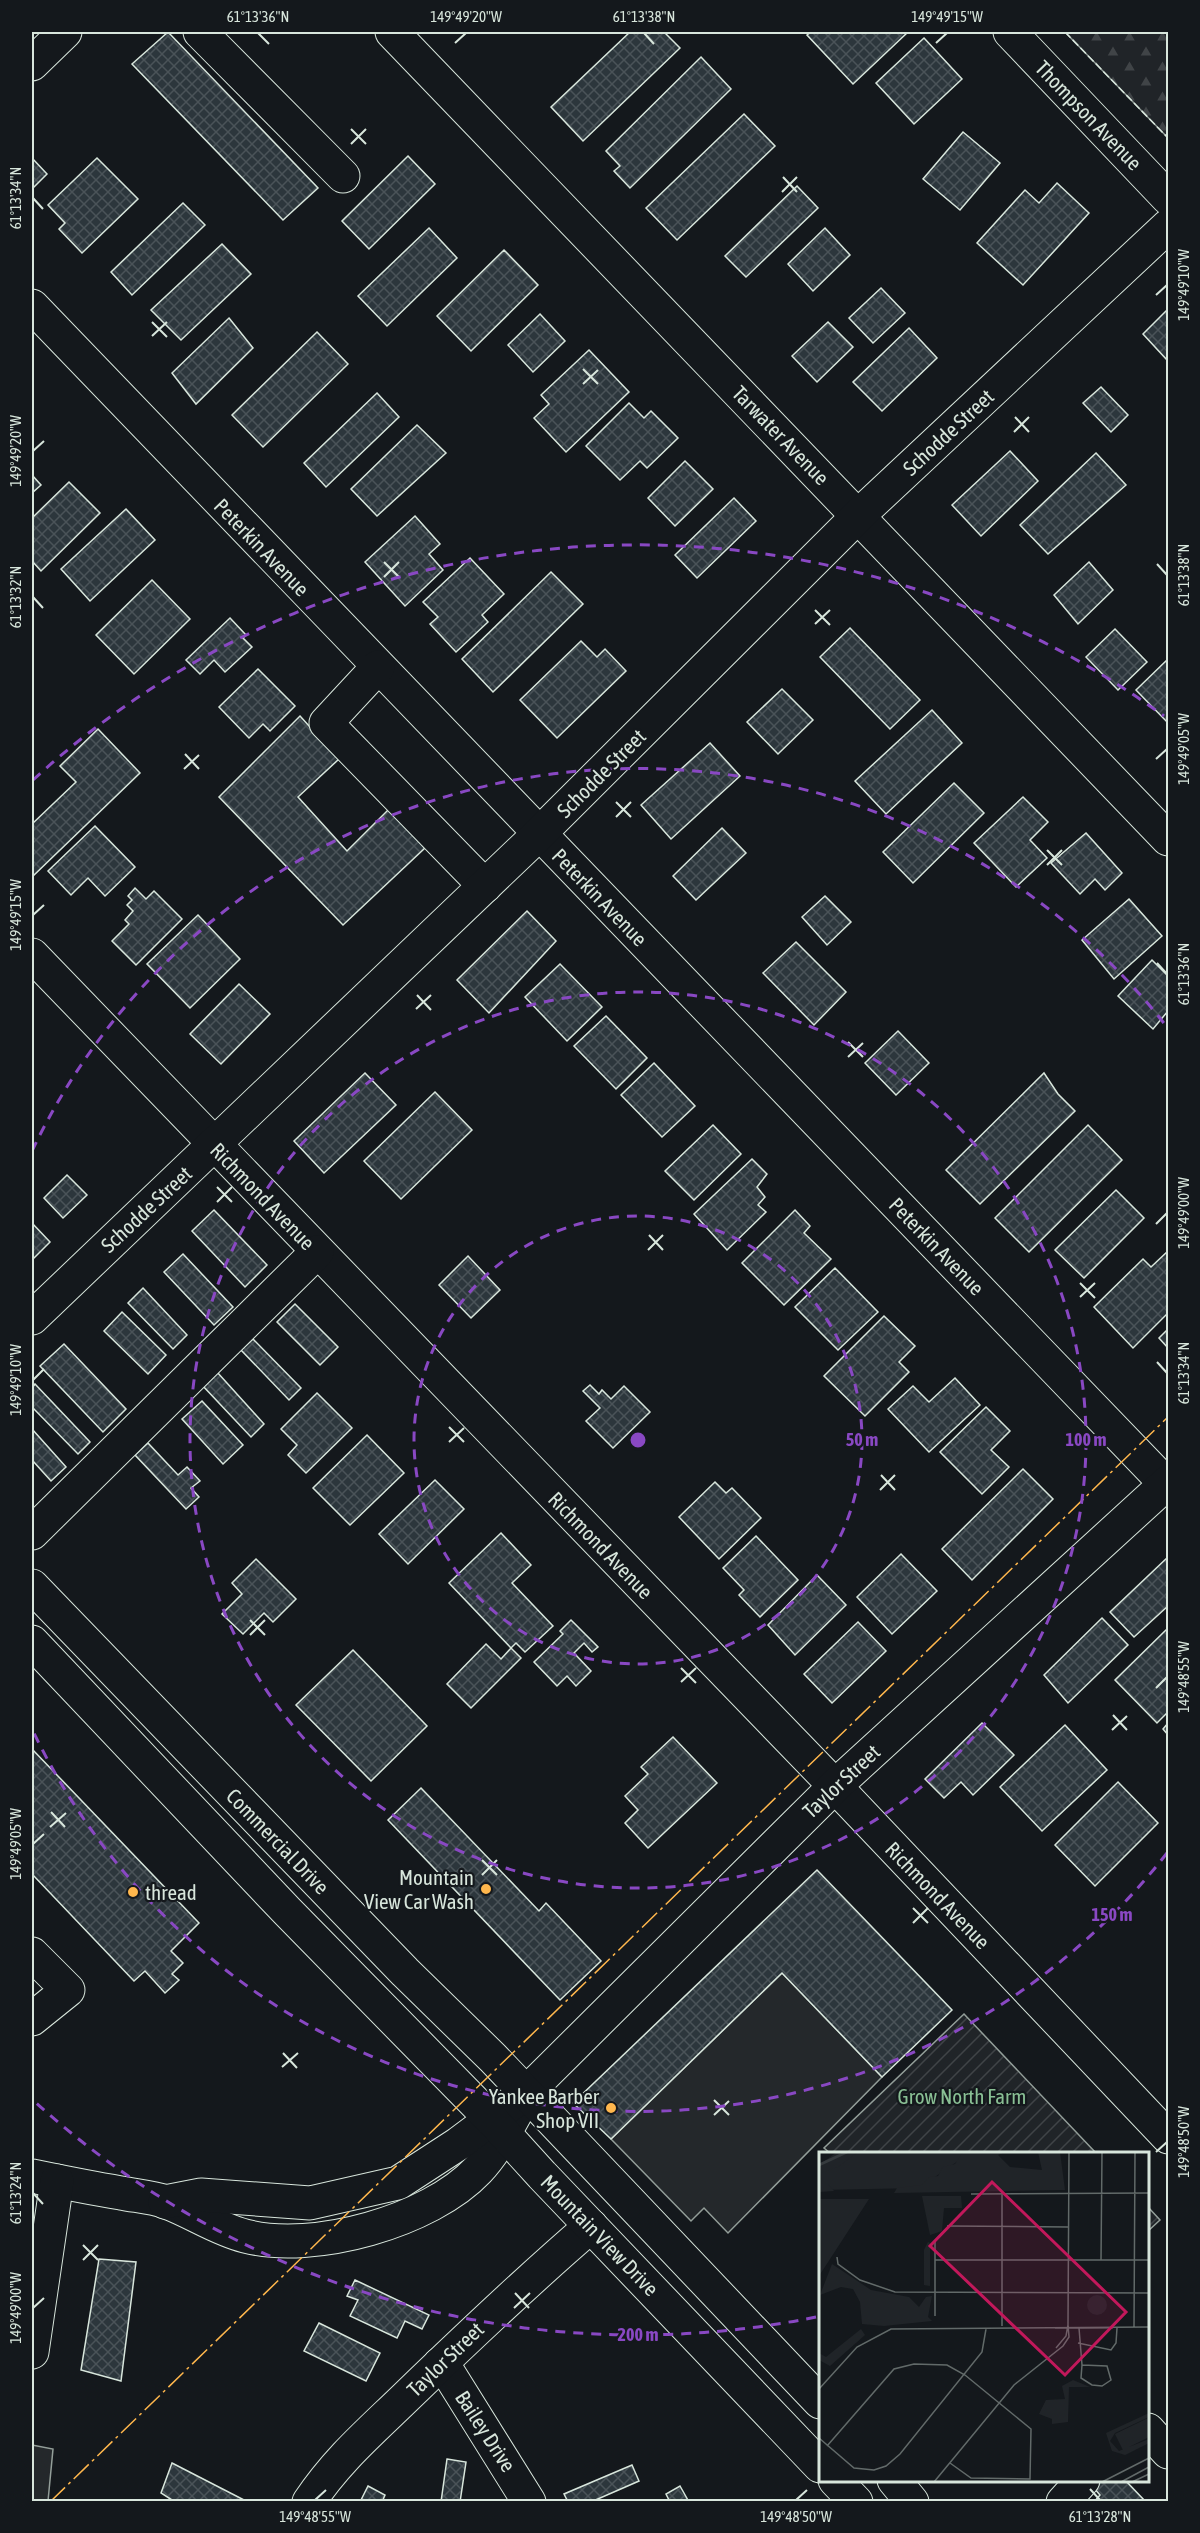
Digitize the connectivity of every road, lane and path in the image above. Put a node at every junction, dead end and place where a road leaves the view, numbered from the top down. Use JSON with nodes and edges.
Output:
{"nodes":[{"id":1,"x":65,"y":32,"type":"edge"},
{"id":2,"x":200,"y":32,"type":"edge"},
{"id":3,"x":392,"y":32,"type":"edge"},
{"id":4,"x":1010,"y":32,"type":"edge"},
{"id":5,"x":32,"y":64,"type":"edge"},
{"id":6,"x":343,"y":176,"type":"dead end"},
{"id":7,"x":1168,"y":198,"type":"edge"},
{"id":8,"x":1168,"y":226,"type":"edge"},
{"id":9,"x":32,"y":306,"type":"edge"},
{"id":10,"x":859,"y":515,"type":"junction"},
{"id":11,"x":378,"y":667,"type":"junction"},
{"id":12,"x":539,"y":834,"type":"junction"},
{"id":13,"x":1168,"y":839,"type":"edge"},
{"id":14,"x":485,"y":886,"type":"junction"},
{"id":15,"x":32,"y":955,"type":"edge"},
{"id":16,"x":213,"y":1145,"type":"junction"},
{"id":17,"x":317,"y":1252,"type":"junction"},
{"id":18,"x":32,"y":1318,"type":"edge"},
{"id":19,"x":1168,"y":1484,"type":"edge"},
{"id":20,"x":32,"y":1533,"type":"edge"},
{"id":21,"x":32,"y":1586,"type":"edge"},
{"id":22,"x":32,"y":1642,"type":"edge"},
{"id":23,"x":835,"y":1786,"type":"junction"},
{"id":24,"x":32,"y":1954,"type":"edge"},
{"id":25,"x":32,"y":2019,"type":"edge"},
{"id":26,"x":526,"y":2093,"type":"junction"},
{"id":27,"x":498,"y":2127,"type":"junction"},
{"id":28,"x":1168,"y":2137,"type":"edge"},
{"id":29,"x":44,"y":2179,"type":"edge"},
{"id":30,"x":591,"y":2226,"type":"junction"},
{"id":31,"x":32,"y":2352,"type":"edge"},
{"id":32,"x":440,"y":2364,"type":"junction"},
{"id":33,"x":819,"y":2401,"type":"edge"},
{"id":34,"x":1149,"y":2431,"type":"edge"},
{"id":35,"x":1168,"y":2452,"type":"edge"},
{"id":36,"x":819,"y":2465,"type":"edge"},
{"id":37,"x":836,"y":2482,"type":"edge"},
{"id":38,"x":895,"y":2482,"type":"edge"},
{"id":39,"x":1082,"y":2482,"type":"edge"},
{"id":40,"x":309,"y":2502,"type":"edge"},
{"id":41,"x":529,"y":2502,"type":"edge"},
{"id":42,"x":856,"y":2502,"type":"edge"},
{"id":43,"x":912,"y":2502,"type":"edge"},
{"id":44,"x":1063,"y":2502,"type":"edge"}],
"edges":[{"from":1,"to":5,"type":"street"},
{"from":2,"to":6,"type":"street"},
{"from":3,"to":10,"type":"street","name":"Tarwater Avenue"},
{"from":4,"to":7,"type":"street","name":"Thompson Avenue"},
{"from":8,"to":10,"type":"street","name":"Schodde Street"},
{"from":9,"to":11,"type":"street","name":"Peterkin Avenue"},
{"from":10,"to":12,"type":"street","name":"Schodde Street"},
{"from":10,"to":13,"type":"street","name":"Tarwater Avenue"},
{"from":11,"to":12,"type":"street","name":"Peterkin Avenue"},
{"from":11,"to":14,"type":"street"},
{"from":12,"to":14,"type":"street","name":"Schodde Street"},
{"from":12,"to":19,"type":"street","name":"Peterkin Avenue"},
{"from":14,"to":16,"type":"street","name":"Schodde Street"},
{"from":15,"to":16,"type":"street","name":"Richmond Avenue"},
{"from":16,"to":17,"type":"street","name":"Richmond Avenue"},
{"from":16,"to":18,"type":"street","name":"Schodde Street"},
{"from":17,"to":20,"type":"street"},
{"from":17,"to":23,"type":"street","name":"Richmond Avenue"},
{"from":19,"to":23,"type":"street","name":"Taylor Street"},
{"from":21,"to":26,"type":"street","name":"Commercial Drive"},
{"from":22,"to":27,"type":"street","name":"Commercial Drive"},
{"from":23,"to":26,"type":"street","name":"Taylor Street"},
{"from":23,"to":28,"type":"street","name":"Richmond Avenue"},
{"from":24,"to":25,"type":"street"},
{"from":26,"to":27,"type":"street"},
{"from":26,"to":33,"type":"street"},
{"from":27,"to":29,"type":"street"},
{"from":27,"to":30,"type":"street","name":"Mountain View Drive"},
{"from":29,"to":31,"type":"street"},
{"from":30,"to":32,"type":"street","name":"Taylor Street"},
{"from":30,"to":36,"type":"street","name":"Mountain View Drive"},
{"from":32,"to":40,"type":"street","name":"Taylor Street"},
{"from":32,"to":41,"type":"street","name":"Bailey Drive"},
{"from":34,"to":35,"type":"street"},
{"from":37,"to":42,"type":"street"},
{"from":38,"to":43,"type":"street"},
{"from":39,"to":44,"type":"street"}]}
